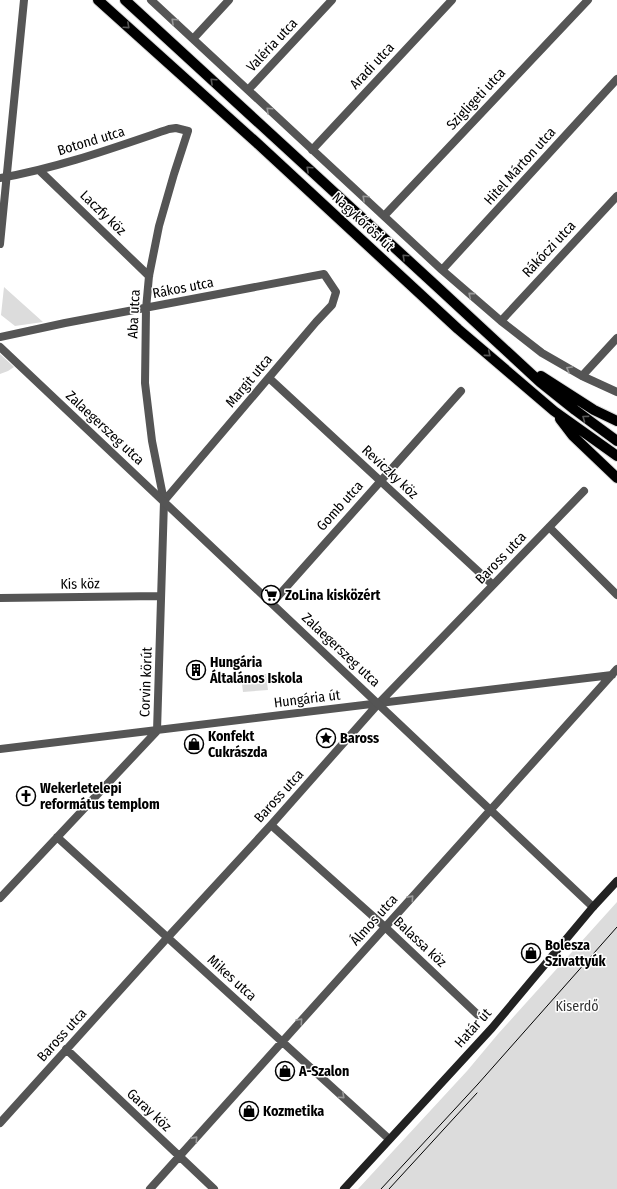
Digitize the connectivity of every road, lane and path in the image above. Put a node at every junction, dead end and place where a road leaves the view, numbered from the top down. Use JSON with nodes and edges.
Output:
{"nodes":[{"id":1,"x":24,"y":0,"type":"edge"},
{"id":2,"x":98,"y":0,"type":"edge"},
{"id":3,"x":125,"y":0,"type":"edge"},
{"id":4,"x":151,"y":0,"type":"edge"},
{"id":5,"x":229,"y":0,"type":"edge"},
{"id":6,"x":332,"y":0,"type":"edge"},
{"id":7,"x":452,"y":0,"type":"edge"},
{"id":8,"x":588,"y":0,"type":"edge"},
{"id":9,"x":193,"y":39,"type":"junction"},
{"id":10,"x":617,"y":79,"type":"edge"},
{"id":11,"x":248,"y":90,"type":"junction"},
{"id":12,"x":188,"y":131,"type":"joint"},
{"id":13,"x":312,"y":150,"type":"junction"},
{"id":14,"x":39,"y":170,"type":"junction"},
{"id":15,"x":3,"y":177,"type":"edge"},
{"id":16,"x":617,"y":196,"type":"edge"},
{"id":17,"x":384,"y":216,"type":"junction"},
{"id":18,"x":0,"y":244,"type":"edge"},
{"id":19,"x":442,"y":270,"type":"junction"},
{"id":20,"x":324,"y":274,"type":"joint"},
{"id":21,"x":149,"y":276,"type":"junction"},
{"id":22,"x":146,"y":308,"type":"junction"},
{"id":23,"x":501,"y":321,"type":"junction"},
{"id":24,"x":0,"y":337,"type":"edge"},
{"id":25,"x":617,"y":338,"type":"edge"},
{"id":26,"x":0,"y":347,"type":"edge"},
{"id":27,"x":525,"y":368,"type":"junction"},
{"id":28,"x":582,"y":376,"type":"junction"},
{"id":29,"x":269,"y":378,"type":"junction"},
{"id":30,"x":461,"y":391,"type":"dead end"},
{"id":31,"x":617,"y":392,"type":"edge"},
{"id":32,"x":554,"y":411,"type":"junction"},
{"id":33,"x":617,"y":421,"type":"edge"},
{"id":34,"x":617,"y":441,"type":"edge"},
{"id":35,"x":617,"y":456,"type":"edge"},
{"id":36,"x":617,"y":478,"type":"edge"},
{"id":37,"x":380,"y":481,"type":"junction"},
{"id":38,"x":584,"y":491,"type":"dead end"},
{"id":39,"x":164,"y":501,"type":"junction"},
{"id":40,"x":549,"y":527,"type":"junction"},
{"id":41,"x":493,"y":585,"type":"junction"},
{"id":42,"x":617,"y":595,"type":"edge"},
{"id":43,"x":161,"y":596,"type":"junction"},
{"id":44,"x":0,"y":598,"type":"edge"},
{"id":45,"x":272,"y":603,"type":"junction"},
{"id":46,"x":617,"y":669,"type":"edge"},
{"id":47,"x":614,"y":675,"type":"edge"},
{"id":48,"x":378,"y":704,"type":"junction"},
{"id":49,"x":157,"y":730,"type":"junction"},
{"id":50,"x":0,"y":750,"type":"edge"},
{"id":51,"x":490,"y":809,"type":"junction"},
{"id":52,"x":271,"y":825,"type":"junction"},
{"id":53,"x":57,"y":837,"type":"junction"},
{"id":54,"x":617,"y":882,"type":"edge"},
{"id":55,"x":0,"y":898,"type":"edge"},
{"id":56,"x":593,"y":907,"type":"junction"},
{"id":57,"x":385,"y":927,"type":"junction"},
{"id":58,"x":168,"y":937,"type":"junction"},
{"id":59,"x":478,"y":1015,"type":"dead end"},
{"id":60,"x":282,"y":1042,"type":"junction"},
{"id":61,"x":66,"y":1049,"type":"junction"},
{"id":62,"x":0,"y":1123,"type":"edge"},
{"id":63,"x":389,"y":1139,"type":"junction"},
{"id":64,"x":180,"y":1156,"type":"junction"},
{"id":65,"x":150,"y":1189,"type":"edge"},
{"id":66,"x":214,"y":1189,"type":"edge"},
{"id":67,"x":344,"y":1189,"type":"edge"}],
"edges":[{"from":1,"to":15,"type":"street"},
{"from":2,"to":32,"type":"main road","name":"Nagykőrösi út","one_way":true},
{"from":27,"to":3,"type":"main road","name":"Nagykőrösi út","one_way":true},
{"from":9,"to":4,"type":"street","name":"Nagykőrösi út","one_way":true},
{"from":5,"to":9,"type":"street"},
{"from":6,"to":11,"type":"street","name":"Valéria utca"},
{"from":7,"to":13,"type":"street","name":"Aradi utca"},
{"from":8,"to":17,"type":"street","name":"Szigligeti utca"},
{"from":9,"to":11,"type":"street","name":"Nagykőrösi út"},
{"from":10,"to":19,"type":"street","name":"Hitel Márton utca"},
{"from":13,"to":11,"type":"street","name":"Nagykőrösi út","one_way":true},
{"from":12,"to":14,"type":"street","name":"Botond utca"},
{"from":12,"to":21,"type":"street","name":"Aba utca"},
{"from":17,"to":13,"type":"street","name":"Nagykőrösi út","one_way":true},
{"from":14,"to":15,"type":"street","name":"Botond utca"},
{"from":14,"to":21,"type":"street","name":"Laczfy köz"},
{"from":15,"to":18,"type":"street"},
{"from":16,"to":23,"type":"street","name":"Rákóczi utca"},
{"from":17,"to":19,"type":"street","name":"Nagykőrösi út"},
{"from":23,"to":19,"type":"street","name":"Nagykőrösi út","one_way":true},
{"from":20,"to":22,"type":"street","name":"Rákos utca"},
{"from":20,"to":29,"type":"street","name":"Margit utca"},
{"from":21,"to":22,"type":"street","name":"Aba utca"},
{"from":22,"to":24,"type":"street","name":"Rákos utca"},
{"from":22,"to":39,"type":"street","name":"Aba utca"},
{"from":28,"to":23,"type":"street","name":"Nagykőrösi út","one_way":true},
{"from":25,"to":28,"type":"street"},
{"from":26,"to":39,"type":"street","name":"Zalaegerszeg utca"},
{"from":27,"to":33,"type":"main road"},
{"from":34,"to":27,"type":"main road","name":"Nagykőrösi út","one_way":true},
{"from":28,"to":31,"type":"street","name":"Nagykőrösi út"},
{"from":29,"to":37,"type":"street","name":"Reviczky köz"},
{"from":29,"to":39,"type":"street","name":"Margit utca"},
{"from":30,"to":37,"type":"street","name":"Gomb utca"},
{"from":32,"to":35,"type":"main road","name":"Nagykőrösi út"},
{"from":32,"to":36,"type":"main road"},
{"from":37,"to":41,"type":"street","name":"Reviczky köz"},
{"from":37,"to":45,"type":"street","name":"Gomb utca"},
{"from":38,"to":40,"type":"street","name":"Baross utca"},
{"from":39,"to":43,"type":"street","name":"Corvin körút"},
{"from":39,"to":45,"type":"street","name":"Zalaegerszeg utca"},
{"from":40,"to":41,"type":"street","name":"Baross utca"},
{"from":40,"to":42,"type":"street"},
{"from":41,"to":48,"type":"street","name":"Baross utca"},
{"from":43,"to":44,"type":"street","name":"Kis köz"},
{"from":43,"to":49,"type":"street","name":"Corvin körút"},
{"from":45,"to":48,"type":"street","name":"Zalaegerszeg utca"},
{"from":46,"to":47,"type":"street","name":"Álmos utca"},
{"from":47,"to":48,"type":"street","name":"Hungária út"},
{"from":47,"to":51,"type":"street","name":"Álmos utca"},
{"from":48,"to":49,"type":"street","name":"Hungária út"},
{"from":48,"to":51,"type":"street","name":"Zalaegerszeg utca"},
{"from":48,"to":52,"type":"street","name":"Baross utca"},
{"from":49,"to":50,"type":"street","name":"Hungária út"},
{"from":49,"to":53,"type":"street","name":"Corvin körút"},
{"from":51,"to":56,"type":"street","name":"Zalaegerszeg utca"},
{"from":57,"to":51,"type":"street","name":"Álmos utca","one_way":true},
{"from":52,"to":57,"type":"street","name":"Balassa köz"},
{"from":52,"to":58,"type":"street","name":"Baross utca"},
{"from":53,"to":55,"type":"street","name":"Corvin körút"},
{"from":53,"to":58,"type":"street","name":"Mikes utca"},
{"from":54,"to":56,"type":"main road","name":"Határ út"},
{"from":56,"to":63,"type":"main road","name":"Határ út"},
{"from":57,"to":59,"type":"street","name":"Balassa köz"},
{"from":60,"to":57,"type":"street","name":"Álmos utca","one_way":true},
{"from":58,"to":60,"type":"street","name":"Mikes utca"},
{"from":58,"to":61,"type":"street","name":"Baross utca"},
{"from":60,"to":63,"type":"street","name":"Mikes utca","one_way":true},
{"from":64,"to":60,"type":"street","name":"Álmos utca","one_way":true},
{"from":61,"to":62,"type":"street","name":"Baross utca"},
{"from":61,"to":64,"type":"street","name":"Garay köz"},
{"from":63,"to":67,"type":"main road","name":"Határ út"},
{"from":64,"to":65,"type":"street","name":"Álmos utca"},
{"from":64,"to":66,"type":"street","name":"Garay köz"}]}
